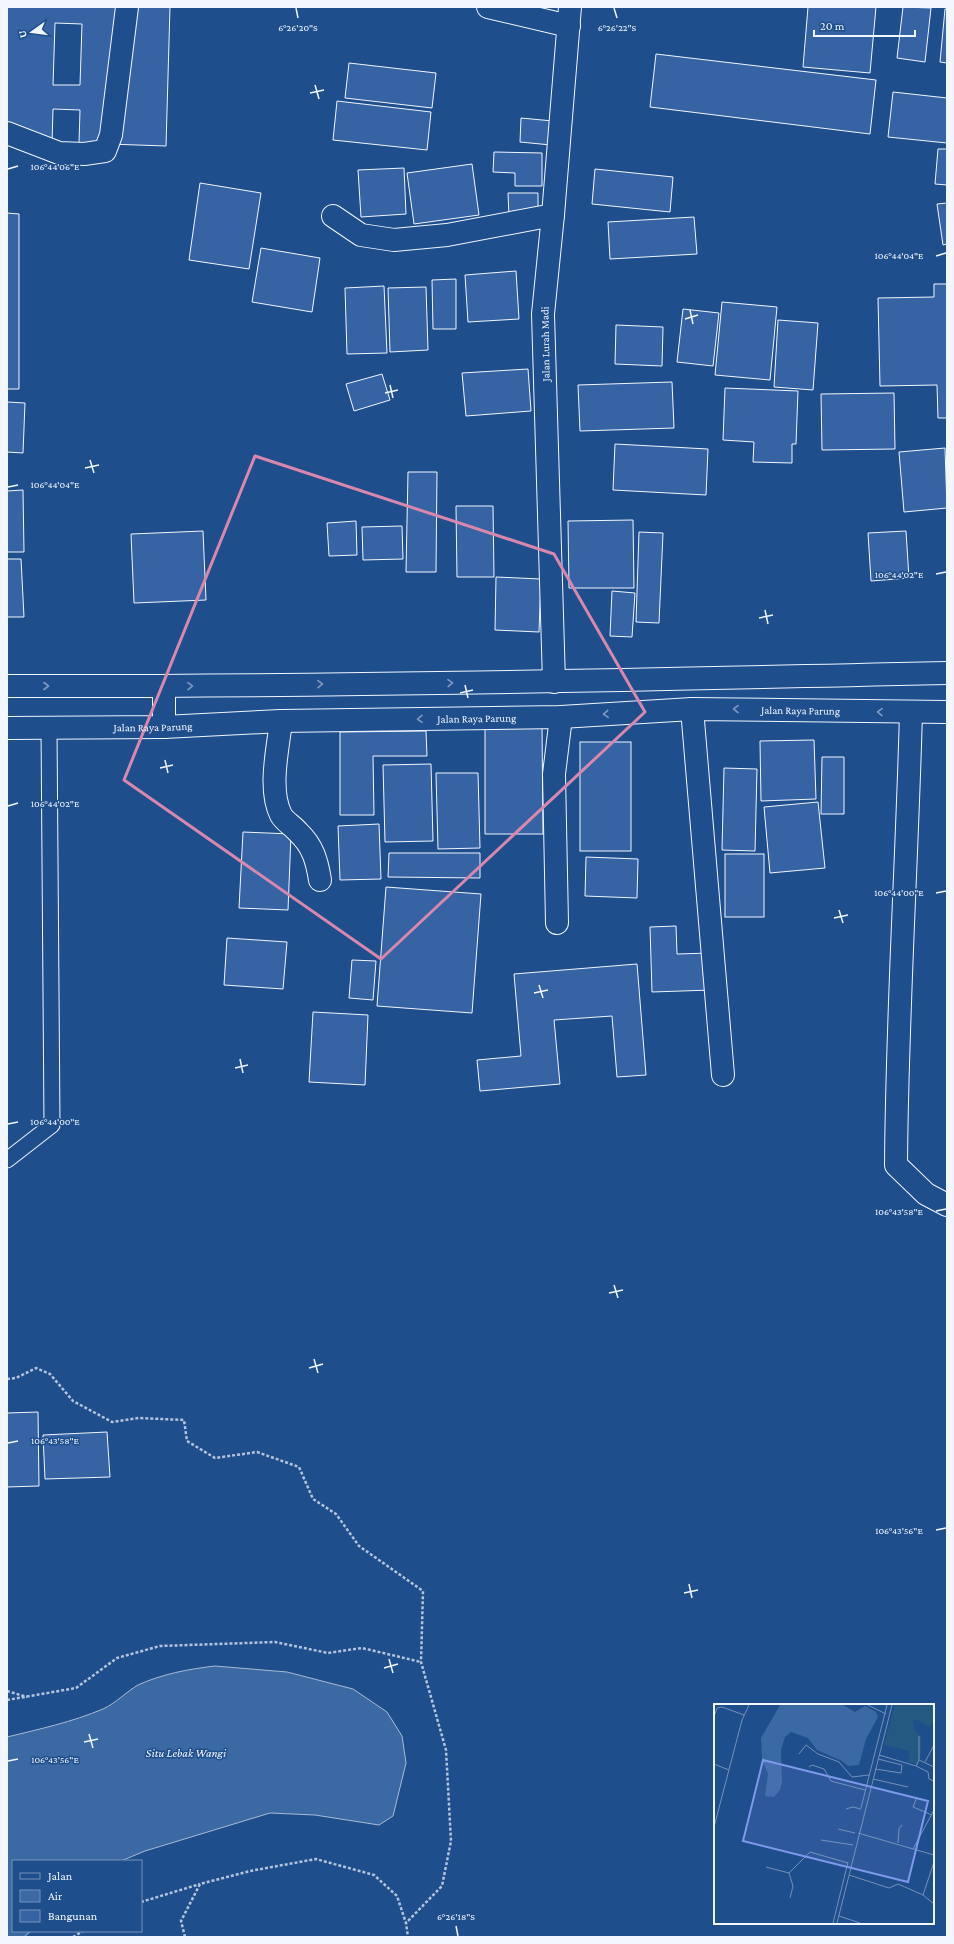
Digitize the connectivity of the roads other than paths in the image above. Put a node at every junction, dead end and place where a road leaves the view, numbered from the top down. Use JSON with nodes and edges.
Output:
{"nodes":[{"id":1,"x":127,"y":7,"type":"edge"},
{"id":2,"x":488,"y":7,"type":"edge"},
{"id":3,"x":569,"y":17,"type":"edge"},
{"id":4,"x":7,"y":134,"type":"edge"},
{"id":5,"x":554,"y":215,"type":"junction"},
{"id":6,"x":333,"y":216,"type":"dead end"},
{"id":7,"x":947,"y":673,"type":"edge"},
{"id":8,"x":554,"y":682,"type":"junction"},
{"id":9,"x":7,"y":686,"type":"edge"},
{"id":10,"x":164,"y":686,"type":"junction"},
{"id":11,"x":692,"y":709,"type":"junction"},
{"id":12,"x":911,"y":712,"type":"junction"},
{"id":13,"x":947,"y":712,"type":"edge"},
{"id":14,"x":561,"y":717,"type":"junction"},
{"id":15,"x":281,"y":721,"type":"junction"},
{"id":16,"x":164,"y":727,"type":"junction"},
{"id":17,"x":7,"y":728,"type":"edge"},
{"id":18,"x":49,"y":728,"type":"junction"},
{"id":19,"x":320,"y":880,"type":"dead end"},
{"id":20,"x":557,"y":923,"type":"dead end"},
{"id":21,"x":723,"y":1075,"type":"dead end"},
{"id":22,"x":7,"y":1160,"type":"edge"},
{"id":23,"x":947,"y":1205,"type":"edge"}],
"edges":[{"from":1,"to":4,"type":"main road"},
{"from":2,"to":3,"type":"main road"},
{"from":3,"to":5,"type":"main road","name":"Jalan Lurah Madi"},
{"from":5,"to":6,"type":"main road"},
{"from":5,"to":8,"type":"main road","name":"Jalan Lurah Madi"},
{"from":7,"to":8,"type":"main road"},
{"from":10,"to":8,"type":"main road","one_way":true},
{"from":9,"to":10,"type":"main road","one_way":true},
{"from":10,"to":16,"type":"main road"},
{"from":12,"to":11,"type":"main road","name":"Jalan Raya Parung","one_way":true},
{"from":11,"to":14,"type":"main road","name":"Jalan Raya Parung","one_way":true},
{"from":11,"to":21,"type":"main road"},
{"from":12,"to":13,"type":"main road","name":"Jalan Raya Parung"},
{"from":12,"to":23,"type":"main road"},
{"from":14,"to":15,"type":"main road","name":"Jalan Raya Parung","one_way":true},
{"from":14,"to":20,"type":"main road"},
{"from":15,"to":16,"type":"main road","name":"Jalan Raya Parung"},
{"from":15,"to":19,"type":"main road"},
{"from":16,"to":18,"type":"main road","name":"Jalan Raya Parung"},
{"from":17,"to":18,"type":"main road","name":"Jalan Raya Parung"},
{"from":18,"to":22,"type":"lane"}]}
